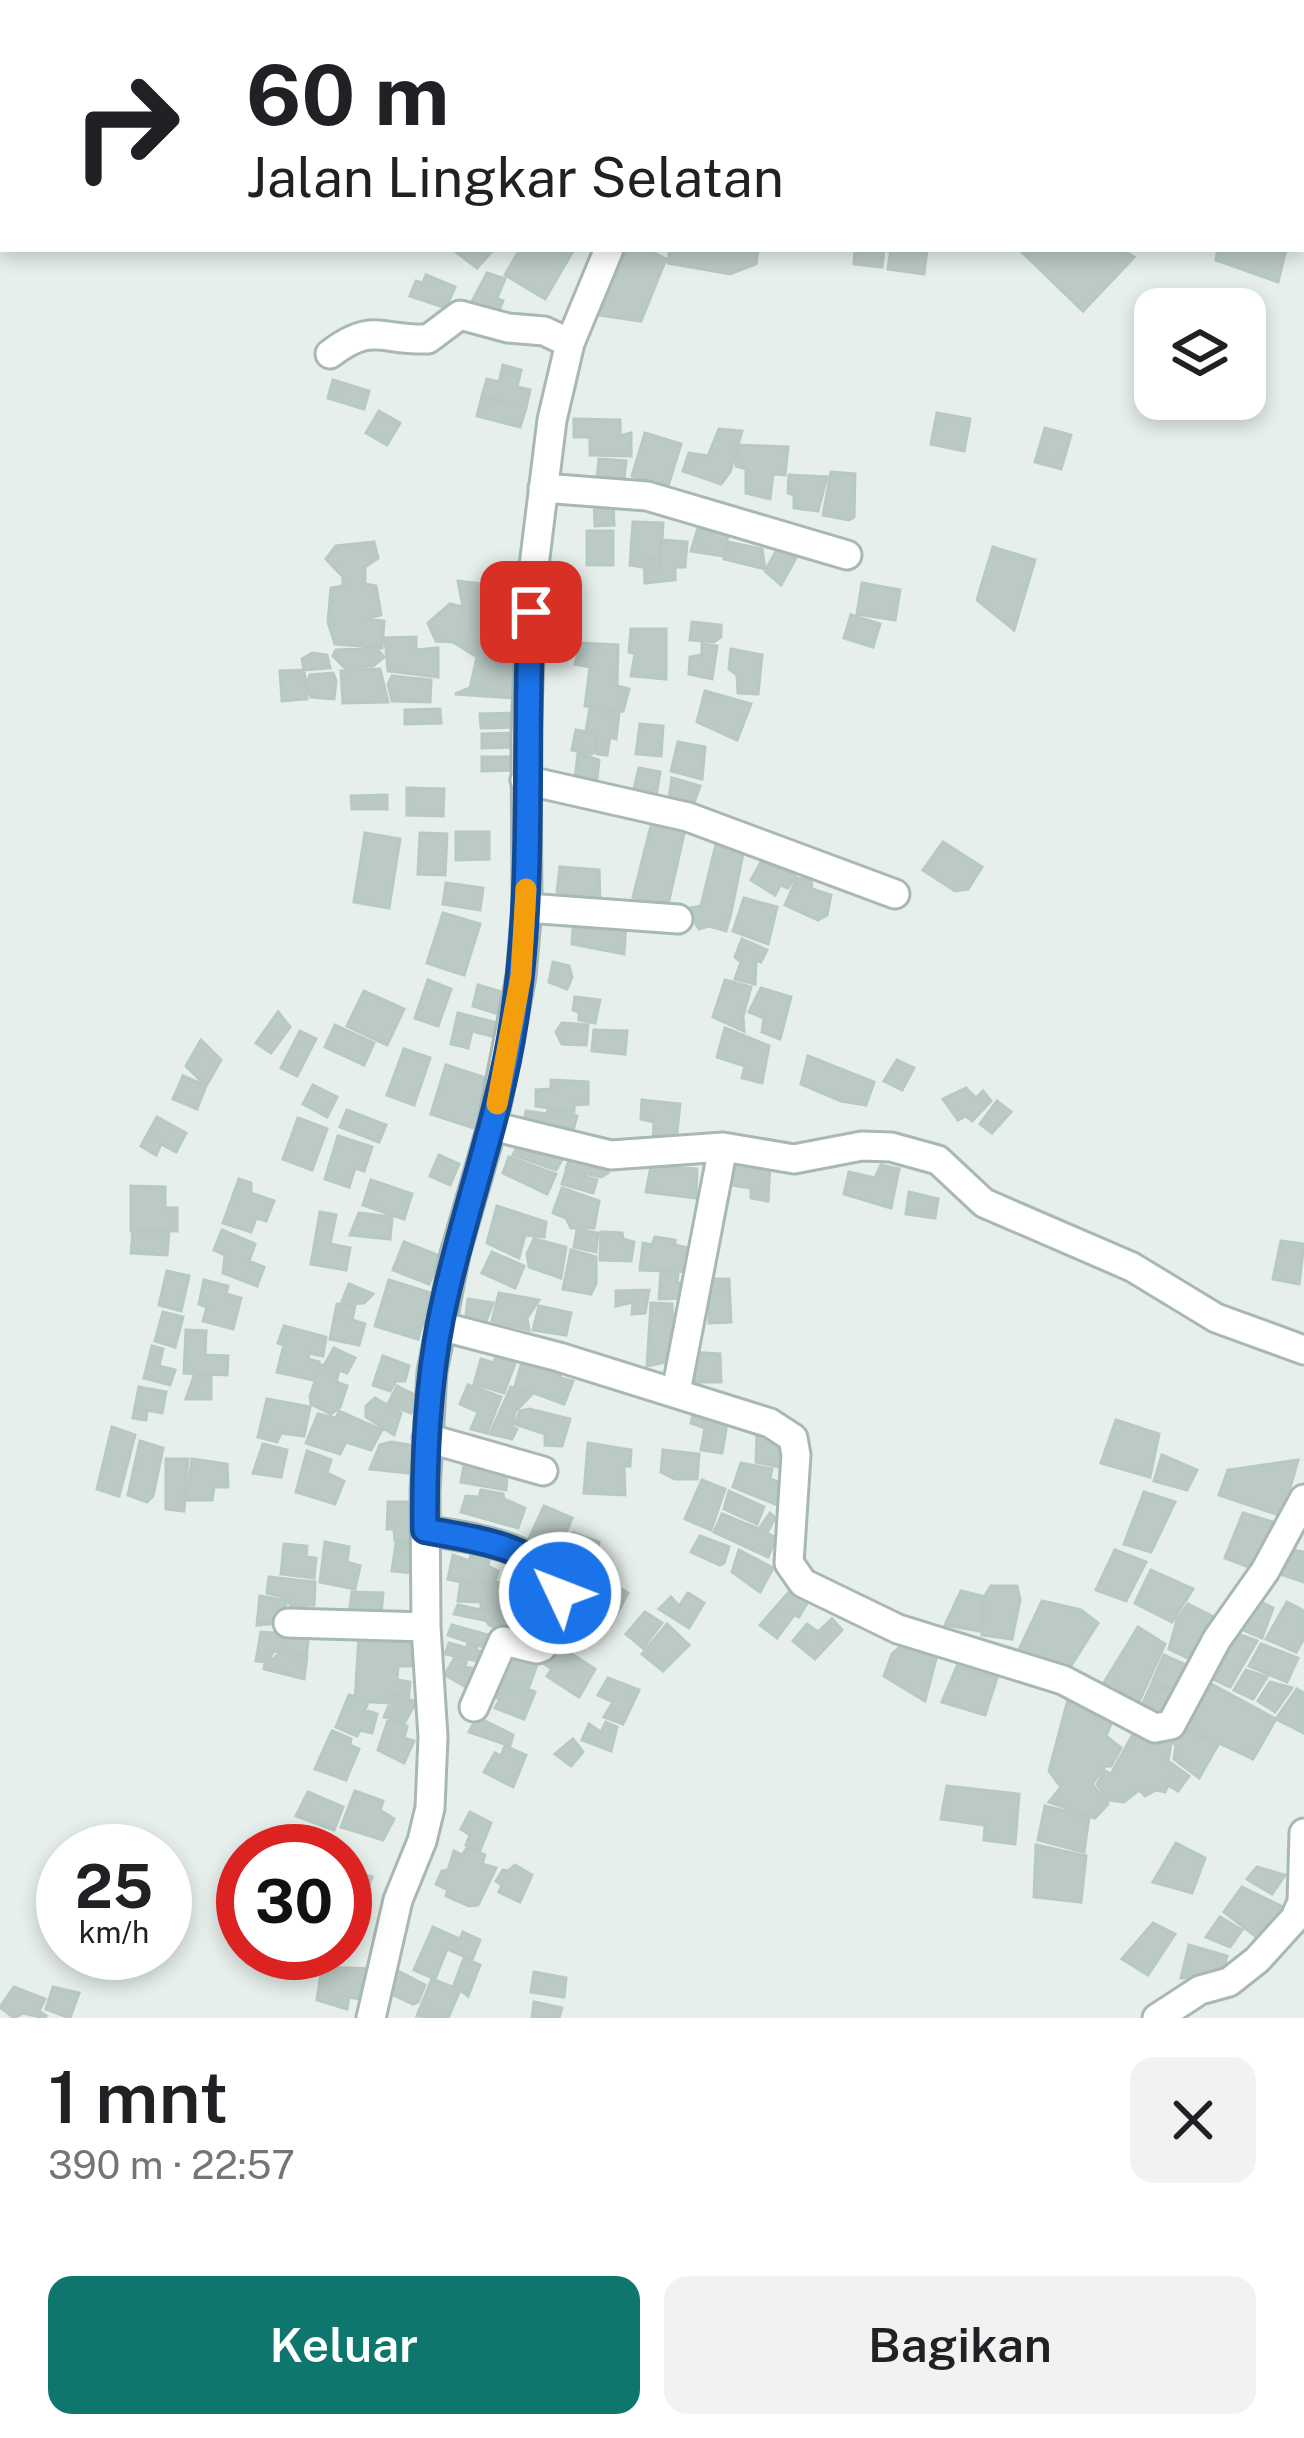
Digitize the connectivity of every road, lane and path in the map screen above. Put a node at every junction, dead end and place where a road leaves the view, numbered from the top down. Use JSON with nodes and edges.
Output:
{"nodes":[{"id":1,"x":608,"y":252,"type":"edge"},
{"id":2,"x":570,"y":343,"type":"junction"},
{"id":3,"x":330,"y":354,"type":"dead end"},
{"id":4,"x":543,"y":488,"type":"junction"},
{"id":5,"x":847,"y":555,"type":"dead end"},
{"id":6,"x":525,"y":780,"type":"junction"},
{"id":7,"x":895,"y":894,"type":"dead end"},
{"id":8,"x":527,"y":908,"type":"junction"},
{"id":9,"x":678,"y":919,"type":"dead end"},
{"id":10,"x":492,"y":1126,"type":"junction"},
{"id":11,"x":723,"y":1147,"type":"junction"},
{"id":12,"x":440,"y":1326,"type":"junction"},
{"id":13,"x":1304,"y":1350,"type":"edge"},
{"id":14,"x":676,"y":1392,"type":"junction"},
{"id":15,"x":428,"y":1438,"type":"junction"},
{"id":16,"x":543,"y":1471,"type":"dead end"},
{"id":17,"x":1304,"y":1499,"type":"edge"},
{"id":18,"x":425,"y":1530,"type":"junction"},
{"id":19,"x":288,"y":1623,"type":"dead end"},
{"id":20,"x":426,"y":1627,"type":"junction"},
{"id":21,"x":474,"y":1707,"type":"dead end"},
{"id":22,"x":1304,"y":1833,"type":"edge"},
{"id":23,"x":371,"y":2018,"type":"edge"},
{"id":24,"x":1156,"y":2018,"type":"edge"}],
"edges":[{"from":1,"to":2,"type":"street"},
{"from":2,"to":3,"type":"street"},
{"from":2,"to":4,"type":"street"},
{"from":4,"to":5,"type":"street"},
{"from":4,"to":6,"type":"street"},
{"from":6,"to":7,"type":"street"},
{"from":6,"to":8,"type":"street"},
{"from":8,"to":9,"type":"street"},
{"from":8,"to":10,"type":"street"},
{"from":10,"to":11,"type":"street"},
{"from":10,"to":12,"type":"street"},
{"from":11,"to":13,"type":"street"},
{"from":11,"to":14,"type":"street"},
{"from":12,"to":14,"type":"street"},
{"from":12,"to":15,"type":"street"},
{"from":14,"to":17,"type":"street"},
{"from":15,"to":16,"type":"street"},
{"from":15,"to":18,"type":"street"},
{"from":18,"to":20,"type":"street"},
{"from":18,"to":21,"type":"street"},
{"from":19,"to":20,"type":"street"},
{"from":20,"to":23,"type":"street"},
{"from":22,"to":24,"type":"street"}]}
